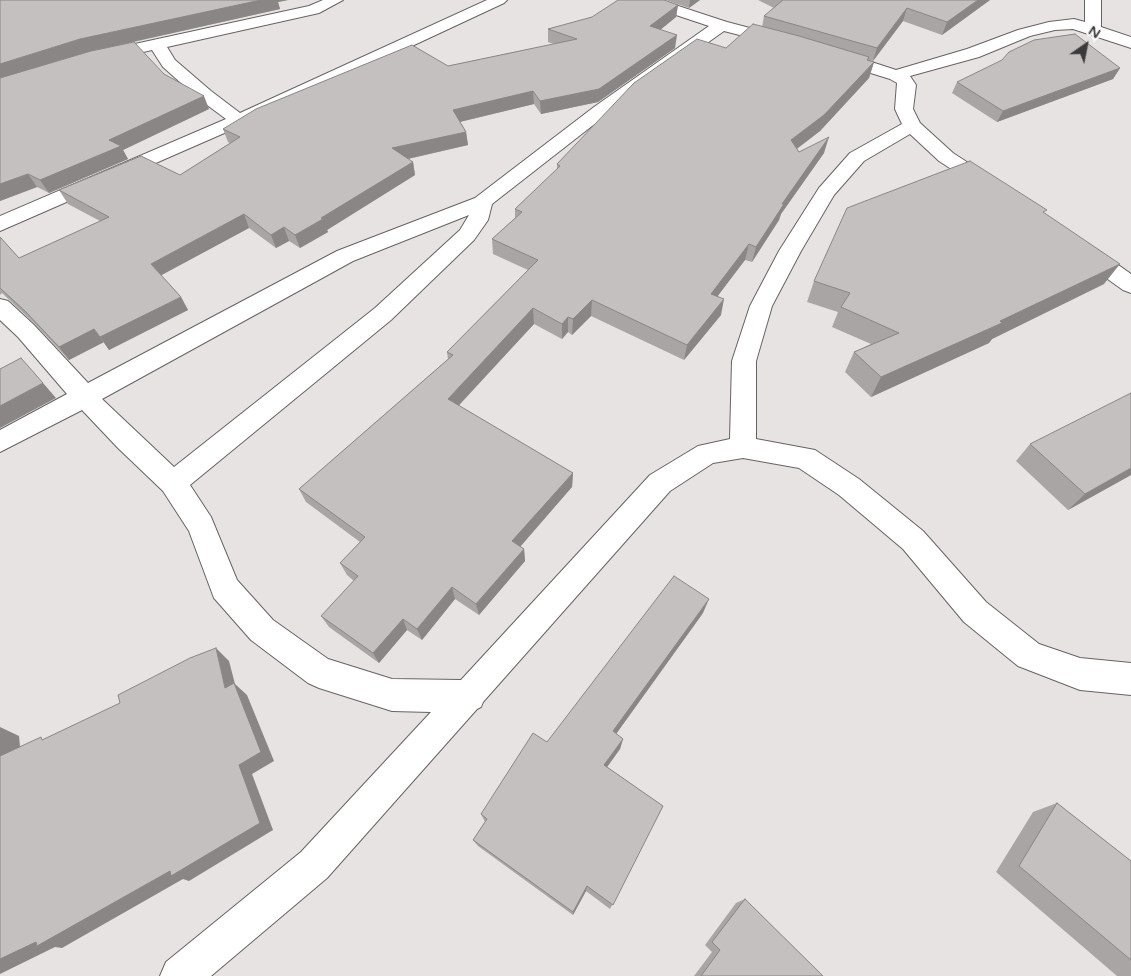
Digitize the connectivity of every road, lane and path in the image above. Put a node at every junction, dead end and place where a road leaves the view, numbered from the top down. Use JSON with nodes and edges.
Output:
{"nodes":[{"id":1,"x":335,"y":0,"type":"edge"},
{"id":2,"x":499,"y":0,"type":"edge"},
{"id":3,"x":645,"y":0,"type":"edge"},
{"id":4,"x":1093,"y":0,"type":"edge"},
{"id":5,"x":721,"y":25,"type":"junction"},
{"id":6,"x":1093,"y":29,"type":"junction"},
{"id":7,"x":1131,"y":43,"type":"edge"},
{"id":8,"x":157,"y":46,"type":"junction"},
{"id":9,"x":84,"y":61,"type":"edge"},
{"id":10,"x":896,"y":75,"type":"junction"},
{"id":11,"x":239,"y":120,"type":"junction"},
{"id":12,"x":912,"y":126,"type":"junction"},
{"id":13,"x":1002,"y":194,"type":"edge"},
{"id":14,"x":482,"y":202,"type":"junction"},
{"id":15,"x":0,"y":224,"type":"edge"},
{"id":16,"x":1068,"y":240,"type":"edge"},
{"id":17,"x":1131,"y":285,"type":"edge"},
{"id":18,"x":0,"y":307,"type":"edge"},
{"id":19,"x":84,"y":396,"type":"junction"},
{"id":20,"x":0,"y":442,"type":"edge"},
{"id":21,"x":743,"y":447,"type":"junction"},
{"id":22,"x":173,"y":483,"type":"junction"},
{"id":23,"x":1131,"y":679,"type":"edge"},
{"id":24,"x":469,"y":696,"type":"junction"},
{"id":25,"x":180,"y":976,"type":"edge"}],
"edges":[{"from":1,"to":8,"type":"street"},
{"from":2,"to":11,"type":"street"},
{"from":3,"to":5,"type":"street"},
{"from":4,"to":6,"type":"street"},
{"from":5,"to":10,"type":"street"},
{"from":5,"to":14,"type":"street"},
{"from":6,"to":7,"type":"street"},
{"from":6,"to":10,"type":"street"},
{"from":8,"to":9,"type":"street"},
{"from":8,"to":11,"type":"street"},
{"from":10,"to":12,"type":"street"},
{"from":11,"to":15,"type":"street"},
{"from":12,"to":13,"type":"street"},
{"from":12,"to":21,"type":"street"},
{"from":14,"to":19,"type":"street"},
{"from":14,"to":22,"type":"street"},
{"from":16,"to":17,"type":"street"},
{"from":18,"to":19,"type":"street"},
{"from":19,"to":20,"type":"street"},
{"from":19,"to":22,"type":"street"},
{"from":21,"to":23,"type":"street"},
{"from":21,"to":24,"type":"street"},
{"from":22,"to":24,"type":"street"},
{"from":24,"to":25,"type":"street"}]}
